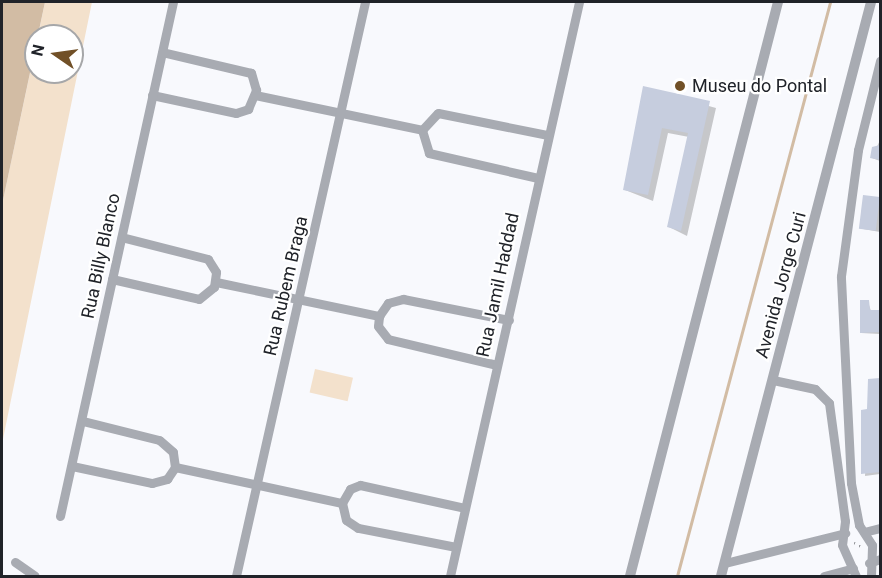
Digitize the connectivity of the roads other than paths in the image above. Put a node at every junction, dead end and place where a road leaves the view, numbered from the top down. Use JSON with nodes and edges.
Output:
{"nodes":[{"id":1,"x":173,"y":2,"type":"edge"},
{"id":2,"x":365,"y":2,"type":"edge"},
{"id":3,"x":579,"y":2,"type":"edge"},
{"id":4,"x":778,"y":2,"type":"edge"},
{"id":5,"x":872,"y":2,"type":"edge"},
{"id":6,"x":162,"y":52,"type":"junction"},
{"id":7,"x":880,"y":61,"type":"edge"},
{"id":8,"x":152,"y":94,"type":"junction"},
{"id":9,"x":255,"y":95,"type":"junction"},
{"id":10,"x":341,"y":113,"type":"junction"},
{"id":11,"x":422,"y":130,"type":"junction"},
{"id":12,"x":547,"y":135,"type":"junction"},
{"id":13,"x":538,"y":178,"type":"junction"},
{"id":14,"x":122,"y":237,"type":"junction"},
{"id":15,"x":112,"y":279,"type":"junction"},
{"id":16,"x":216,"y":282,"type":"junction"},
{"id":17,"x":300,"y":299,"type":"junction"},
{"id":18,"x":379,"y":316,"type":"junction"},
{"id":19,"x":508,"y":320,"type":"junction"},
{"id":20,"x":497,"y":366,"type":"junction"},
{"id":21,"x":773,"y":380,"type":"junction"},
{"id":22,"x":82,"y":421,"type":"junction"},
{"id":23,"x":72,"y":466,"type":"junction"},
{"id":24,"x":175,"y":467,"type":"junction"},
{"id":25,"x":258,"y":485,"type":"junction"},
{"id":26,"x":342,"y":503,"type":"junction"},
{"id":27,"x":465,"y":508,"type":"junction"},
{"id":28,"x":60,"y":516,"type":"dead end"},
{"id":29,"x":880,"y":528,"type":"edge"},
{"id":30,"x":864,"y":532,"type":"junction"},
{"id":31,"x":845,"y":533,"type":"junction"},
{"id":32,"x":456,"y":547,"type":"junction"},
{"id":33,"x":880,"y":559,"type":"edge"},
{"id":34,"x":15,"y":562,"type":"dead end"},
{"id":35,"x":724,"y":563,"type":"junction"},
{"id":36,"x":869,"y":563,"type":"junction"},
{"id":37,"x":855,"y":572,"type":"edge"},
{"id":38,"x":35,"y":576,"type":"edge"},
{"id":39,"x":236,"y":576,"type":"edge"},
{"id":40,"x":450,"y":576,"type":"edge"},
{"id":41,"x":630,"y":576,"type":"edge"},
{"id":42,"x":721,"y":576,"type":"edge"},
{"id":43,"x":824,"y":576,"type":"edge"},
{"id":44,"x":870,"y":576,"type":"edge"}],
"edges":[{"from":1,"to":6,"type":"street","name":"Rua Billy Blanco"},
{"from":2,"to":10,"type":"street","name":"Rua Rubem Braga"},
{"from":3,"to":12,"type":"street","name":"Rua Jamil Haddad"},
{"from":4,"to":41,"type":"street"},
{"from":5,"to":21,"type":"street","name":"Avenida Jorge Curi"},
{"from":6,"to":8,"type":"street","name":"Rua Billy Blanco"},
{"from":6,"to":9,"type":"street"},
{"from":7,"to":30,"type":"street"},
{"from":8,"to":9,"type":"street"},
{"from":8,"to":14,"type":"street","name":"Rua Billy Blanco"},
{"from":9,"to":10,"type":"street"},
{"from":10,"to":11,"type":"street"},
{"from":10,"to":17,"type":"street","name":"Rua Rubem Braga"},
{"from":11,"to":12,"type":"street"},
{"from":11,"to":13,"type":"street"},
{"from":12,"to":13,"type":"street","name":"Rua Jamil Haddad"},
{"from":13,"to":19,"type":"street","name":"Rua Jamil Haddad"},
{"from":14,"to":15,"type":"street","name":"Rua Billy Blanco"},
{"from":14,"to":16,"type":"street"},
{"from":15,"to":16,"type":"street"},
{"from":15,"to":22,"type":"street","name":"Rua Billy Blanco"},
{"from":16,"to":17,"type":"street"},
{"from":17,"to":18,"type":"street"},
{"from":17,"to":25,"type":"street","name":"Rua Rubem Braga"},
{"from":18,"to":19,"type":"street"},
{"from":18,"to":20,"type":"street"},
{"from":19,"to":20,"type":"street","name":"Rua Jamil Haddad"},
{"from":20,"to":27,"type":"street","name":"Rua Jamil Haddad"},
{"from":21,"to":31,"type":"street"},
{"from":21,"to":35,"type":"street","name":"Avenida Jorge Curi"},
{"from":22,"to":23,"type":"street","name":"Rua Billy Blanco"},
{"from":22,"to":24,"type":"street"},
{"from":23,"to":24,"type":"street"},
{"from":23,"to":28,"type":"street","name":"Rua Billy Blanco"},
{"from":24,"to":25,"type":"street"},
{"from":25,"to":26,"type":"street"},
{"from":25,"to":39,"type":"street","name":"Rua Rubem Braga"},
{"from":26,"to":27,"type":"street"},
{"from":26,"to":32,"type":"street"},
{"from":27,"to":32,"type":"street","name":"Rua Jamil Haddad"},
{"from":29,"to":30,"type":"street"},
{"from":30,"to":36,"type":"street"},
{"from":31,"to":35,"type":"street"},
{"from":31,"to":37,"type":"street"},
{"from":32,"to":40,"type":"street","name":"Rua Jamil Haddad"},
{"from":33,"to":36,"type":"street"},
{"from":34,"to":38,"type":"street"},
{"from":35,"to":42,"type":"street","name":"Avenida Jorge Curi"},
{"from":36,"to":44,"type":"street"},
{"from":37,"to":43,"type":"street"}]}
